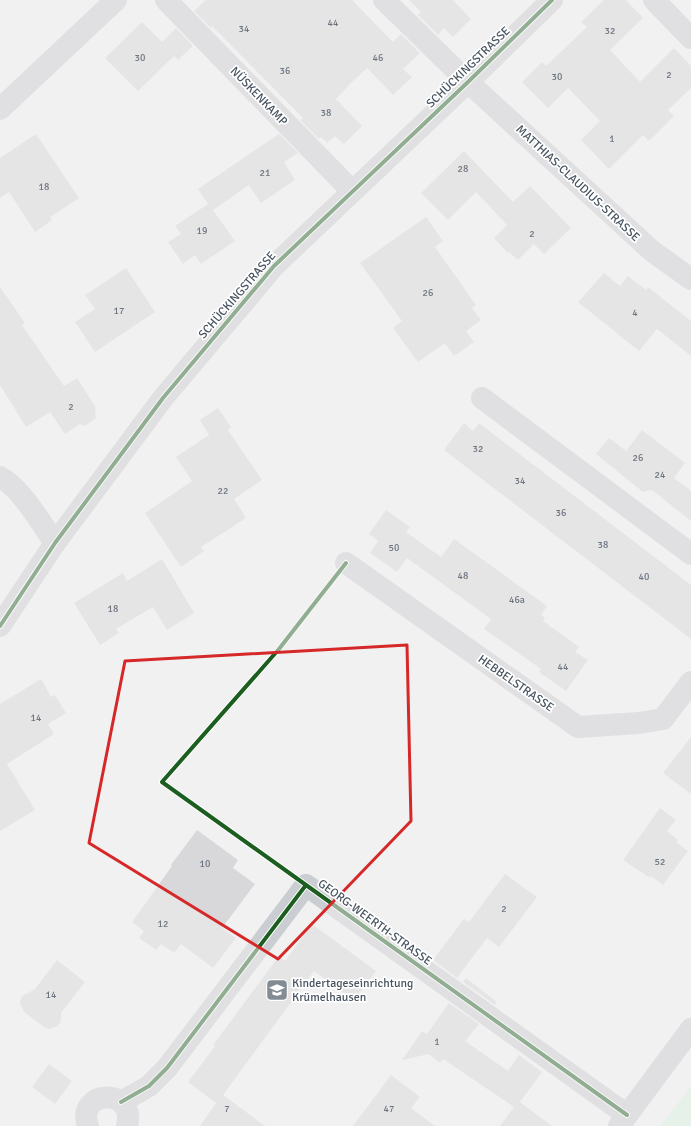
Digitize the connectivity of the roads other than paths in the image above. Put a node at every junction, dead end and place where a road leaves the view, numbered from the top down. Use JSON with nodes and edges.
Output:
{"nodes":[{"id":1,"x":116,"y":0,"type":"edge"},
{"id":2,"x":166,"y":0,"type":"edge"},
{"id":3,"x":384,"y":0,"type":"edge"},
{"id":4,"x":552,"y":0,"type":"edge"},
{"id":5,"x":654,"y":0,"type":"edge"},
{"id":6,"x":691,"y":38,"type":"edge"},
{"id":7,"x":468,"y":82,"type":"junction"},
{"id":8,"x":0,"y":109,"type":"edge"},
{"id":9,"x":352,"y":191,"type":"junction"},
{"id":10,"x":691,"y":279,"type":"edge"},
{"id":11,"x":482,"y":398,"type":"dead end"},
{"id":12,"x":0,"y":476,"type":"edge"},
{"id":13,"x":55,"y":543,"type":"junction"},
{"id":14,"x":691,"y":554,"type":"edge"},
{"id":15,"x":346,"y":563,"type":"dead end"},
{"id":16,"x":0,"y":626,"type":"edge"},
{"id":17,"x":691,"y":682,"type":"edge"},
{"id":18,"x":691,"y":1029,"type":"edge"},
{"id":19,"x":121,"y":1102,"type":"junction"},
{"id":20,"x":623,"y":1120,"type":"edge"},
{"id":21,"x":88,"y":1126,"type":"edge"},
{"id":22,"x":127,"y":1126,"type":"edge"}],
"edges":[{"from":1,"to":8,"type":"street"},
{"from":2,"to":9,"type":"street","name":"NÜSKENKAMP"},
{"from":3,"to":7,"type":"street"},
{"from":4,"to":7,"type":"street","name":"SCHÜCKINGSTRASSE"},
{"from":5,"to":6,"type":"street"},
{"from":7,"to":9,"type":"street","name":"SCHÜCKINGSTRASSE"},
{"from":7,"to":10,"type":"street","name":"MATTHIAS-CLAUDIUS-STRASSE"},
{"from":9,"to":13,"type":"street","name":"SCHÜCKINGSTRASSE"},
{"from":11,"to":14,"type":"street"},
{"from":12,"to":13,"type":"street"},
{"from":13,"to":16,"type":"street","name":"SCHÜCKINGSTRASSE"},
{"from":15,"to":17,"type":"street","name":"HEBBELSTRASSE"},
{"from":18,"to":20,"type":"main road"},
{"from":19,"to":20,"type":"street","name":"GEORG-WEERTH-STRASSE"},
{"from":19,"to":21,"type":"street"},
{"from":19,"to":22,"type":"street"}]}
